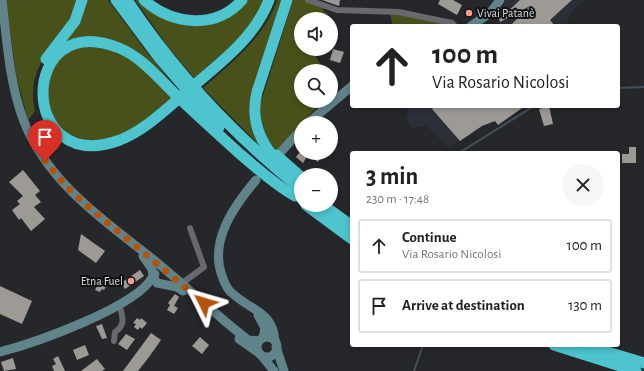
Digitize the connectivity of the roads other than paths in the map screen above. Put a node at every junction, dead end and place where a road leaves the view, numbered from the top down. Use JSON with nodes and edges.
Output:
{"nodes":[{"id":1,"x":2,"y":0,"type":"edge"},
{"id":2,"x":82,"y":0,"type":"edge"},
{"id":3,"x":116,"y":0,"type":"edge"},
{"id":4,"x":127,"y":0,"type":"edge"},
{"id":5,"x":144,"y":0,"type":"edge"},
{"id":6,"x":242,"y":0,"type":"edge"},
{"id":7,"x":269,"y":0,"type":"edge"},
{"id":8,"x":275,"y":0,"type":"edge"},
{"id":9,"x":287,"y":0,"type":"edge"},
{"id":10,"x":290,"y":0,"type":"edge"},
{"id":11,"x":308,"y":0,"type":"edge"},
{"id":12,"x":500,"y":0,"type":"edge"},
{"id":13,"x":453,"y":24,"type":"edge"},
{"id":14,"x":474,"y":24,"type":"edge"},
{"id":15,"x":205,"y":79,"type":"junction"},
{"id":16,"x":350,"y":88,"type":"edge"},
{"id":17,"x":172,"y":108,"type":"junction"},
{"id":18,"x":316,"y":116,"type":"edge"},
{"id":19,"x":294,"y":138,"type":"edge"},
{"id":20,"x":279,"y":154,"type":"dead end"},
{"id":21,"x":294,"y":171,"type":"edge"},
{"id":22,"x":294,"y":176,"type":"edge"},
{"id":23,"x":256,"y":180,"type":"dead end"},
{"id":24,"x":294,"y":190,"type":"edge"},
{"id":25,"x":294,"y":191,"type":"edge"},
{"id":26,"x":294,"y":193,"type":"edge"},
{"id":27,"x":315,"y":212,"type":"edge"},
{"id":28,"x":332,"y":212,"type":"edge"},
{"id":29,"x":334,"y":212,"type":"edge"},
{"id":30,"x":336,"y":215,"type":"junction"},
{"id":31,"x":350,"y":225,"type":"edge"},
{"id":32,"x":190,"y":228,"type":"dead end"},
{"id":33,"x":350,"y":238,"type":"edge"},
{"id":34,"x":132,"y":244,"type":"junction"},
{"id":35,"x":164,"y":270,"type":"junction"},
{"id":36,"x":153,"y":276,"type":"junction"},
{"id":37,"x":181,"y":284,"type":"junction"},
{"id":38,"x":164,"y":285,"type":"junction"},
{"id":39,"x":122,"y":302,"type":"junction"},
{"id":40,"x":253,"y":309,"type":"junction"},
{"id":41,"x":261,"y":339,"type":"junction"},
{"id":42,"x":114,"y":341,"type":"dead end"},
{"id":43,"x":276,"y":344,"type":"junction"},
{"id":44,"x":560,"y":347,"type":"edge"},
{"id":45,"x":591,"y":347,"type":"edge"},
{"id":46,"x":0,"y":352,"type":"edge"},
{"id":47,"x":260,"y":354,"type":"junction"},
{"id":48,"x":644,"y":363,"type":"edge"},
{"id":49,"x":274,"y":371,"type":"edge"},
{"id":50,"x":284,"y":371,"type":"edge"},
{"id":51,"x":636,"y":371,"type":"edge"}],
"edges":[{"from":1,"to":34,"type":"main road"},
{"from":2,"to":17,"type":"highway"},
{"from":3,"to":25,"type":"highway"},
{"from":4,"to":24,"type":"highway"},
{"from":5,"to":6,"type":"highway"},
{"from":7,"to":15,"type":"highway"},
{"from":8,"to":15,"type":"highway"},
{"from":9,"to":22,"type":"highway"},
{"from":10,"to":21,"type":"highway"},
{"from":11,"to":13,"type":"street"},
{"from":12,"to":14,"type":"main road"},
{"from":15,"to":17,"type":"highway"},
{"from":16,"to":18,"type":"main road"},
{"from":17,"to":26,"type":"highway"},
{"from":19,"to":20,"type":"main road"},
{"from":23,"to":40,"type":"main road"},
{"from":27,"to":33,"type":"highway"},
{"from":28,"to":30,"type":"highway"},
{"from":29,"to":30,"type":"highway"},
{"from":30,"to":31,"type":"highway"},
{"from":32,"to":37,"type":"street"},
{"from":34,"to":35,"type":"main road"},
{"from":34,"to":36,"type":"main road"},
{"from":35,"to":36,"type":"main road"},
{"from":35,"to":37,"type":"main road"},
{"from":36,"to":38,"type":"main road"},
{"from":36,"to":39,"type":"main road"},
{"from":37,"to":41,"type":"main road"},
{"from":38,"to":39,"type":"main road"},
{"from":38,"to":47,"type":"main road"},
{"from":39,"to":42,"type":"street"},
{"from":39,"to":46,"type":"main road"},
{"from":40,"to":41,"type":"main road"},
{"from":40,"to":43,"type":"main road"},
{"from":41,"to":43,"type":"main road"},
{"from":41,"to":47,"type":"main road"},
{"from":43,"to":47,"type":"main road"},
{"from":43,"to":50,"type":"main road"},
{"from":44,"to":51,"type":"highway"},
{"from":45,"to":48,"type":"highway"},
{"from":47,"to":49,"type":"main road"}]}
